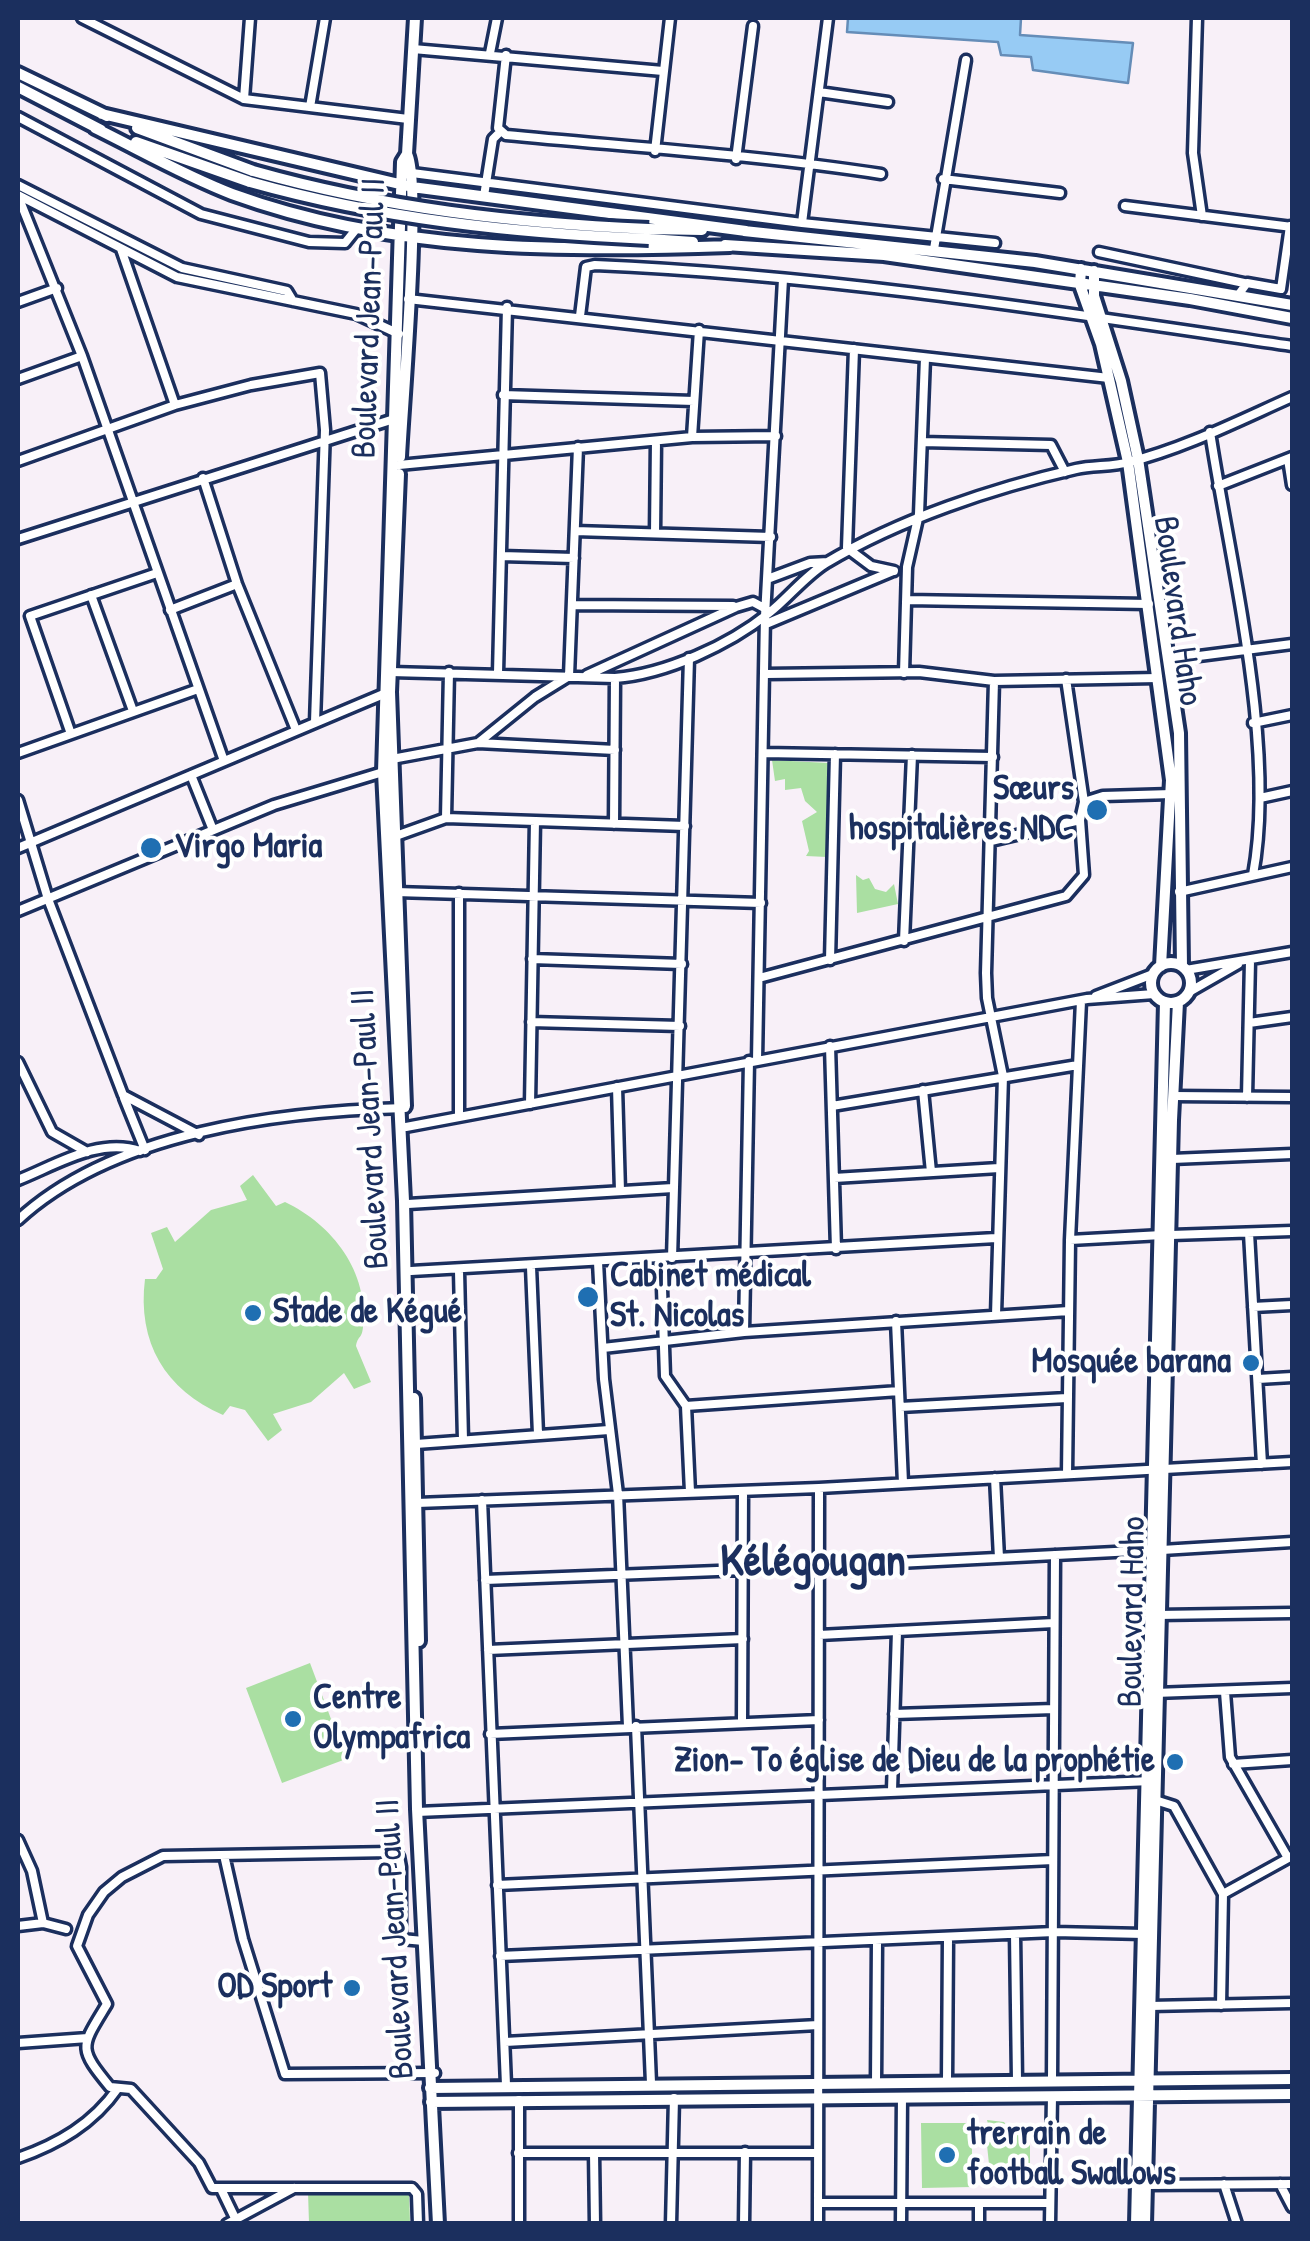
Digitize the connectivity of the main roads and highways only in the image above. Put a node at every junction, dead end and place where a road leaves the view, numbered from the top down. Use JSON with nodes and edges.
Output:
{"nodes":[{"id":1,"x":414,"y":18,"type":"edge"},
{"id":2,"x":18,"y":74,"type":"edge"},
{"id":3,"x":18,"y":87,"type":"edge"},
{"id":4,"x":102,"y":114,"type":"junction"},
{"id":5,"x":95,"y":128,"type":"junction"},
{"id":6,"x":407,"y":173,"type":"junction"},
{"id":7,"x":252,"y":176,"type":"junction"},
{"id":8,"x":383,"y":181,"type":"junction"},
{"id":9,"x":407,"y":186,"type":"junction"},
{"id":10,"x":746,"y":232,"type":"junction"},
{"id":11,"x":649,"y":234,"type":"junction"},
{"id":12,"x":406,"y":238,"type":"junction"},
{"id":13,"x":428,"y":239,"type":"junction"},
{"id":14,"x":730,"y":246,"type":"junction"},
{"id":15,"x":410,"y":252,"type":"junction"},
{"id":16,"x":1081,"y":269,"type":"junction"},
{"id":17,"x":1094,"y":271,"type":"junction"},
{"id":18,"x":1064,"y":282,"type":"junction"},
{"id":19,"x":1080,"y":285,"type":"junction"},
{"id":20,"x":1092,"y":286,"type":"junction"},
{"id":21,"x":1113,"y":288,"type":"junction"},
{"id":22,"x":1085,"y":297,"type":"junction"},
{"id":23,"x":1096,"y":303,"type":"junction"},
{"id":24,"x":1292,"y":305,"type":"edge"},
{"id":25,"x":1097,"y":317,"type":"junction"},
{"id":26,"x":1292,"y":318,"type":"edge"},
{"id":27,"x":398,"y":419,"type":"junction"},
{"id":28,"x":1126,"y":425,"type":"junction"},
{"id":29,"x":1133,"y":461,"type":"junction"},
{"id":30,"x":387,"y":693,"type":"junction"},
{"id":31,"x":1184,"y":968,"type":"junction"},
{"id":32,"x":1157,"y":971,"type":"junction"},
{"id":33,"x":1165,"y":1002,"type":"junction"},
{"id":34,"x":1178,"y":1002,"type":"junction"},
{"id":35,"x":402,"y":1108,"type":"junction"},
{"id":36,"x":1166,"y":1235,"type":"junction"},
{"id":37,"x":1152,"y":1781,"type":"junction"},
{"id":38,"x":420,"y":1811,"type":"junction"},
{"id":39,"x":1144,"y":2079,"type":"junction"},
{"id":40,"x":1292,"y":2079,"type":"edge"},
{"id":41,"x":433,"y":2080,"type":"junction"},
{"id":42,"x":1292,"y":2094,"type":"edge"},
{"id":43,"x":1143,"y":2096,"type":"junction"},
{"id":44,"x":434,"y":2101,"type":"junction"},
{"id":45,"x":441,"y":2224,"type":"edge"},
{"id":46,"x":1136,"y":2224,"type":"edge"},
{"id":47,"x":1145,"y":2224,"type":"edge"}],
"edges":[{"from":1,"to":6,"type":"main road","name":"Boulevard Jean-Paul II"},
{"from":2,"to":4,"type":"main road"},
{"from":3,"to":5,"type":"main road"},
{"from":4,"to":7,"type":"main road"},
{"from":4,"to":8,"type":"main road"},
{"from":5,"to":7,"type":"main road"},
{"from":5,"to":12,"type":"main road"},
{"from":6,"to":8,"type":"main road"},
{"from":6,"to":9,"type":"main road","name":"Boulevard Jean-Paul II"},
{"from":7,"to":11,"type":"main road","bridge":true},
{"from":8,"to":9,"type":"main road"},
{"from":9,"to":10,"type":"main road"},
{"from":9,"to":12,"type":"main road","name":"Boulevard Jean-Paul II"},
{"from":10,"to":11,"type":"main road"},
{"from":10,"to":16,"type":"main road"},
{"from":11,"to":14,"type":"main road"},
{"from":12,"to":13,"type":"main road"},
{"from":12,"to":15,"type":"main road","name":"Boulevard Jean-Paul II"},
{"from":12,"to":27,"type":"main road","name":"Boulevard Jean-Paul II"},
{"from":13,"to":14,"type":"main road"},
{"from":13,"to":15,"type":"main road"},
{"from":14,"to":18,"type":"main road"},
{"from":15,"to":27,"type":"main road","name":"Boulevard Jean-Paul II"},
{"from":16,"to":17,"type":"main road"},
{"from":16,"to":19,"type":"main road","name":"Boulevard Haho"},
{"from":17,"to":20,"type":"main road","name":"Boulevard Haho"},
{"from":17,"to":24,"type":"main road"},
{"from":18,"to":19,"type":"main road"},
{"from":18,"to":22,"type":"main road"},
{"from":19,"to":20,"type":"main road"},
{"from":19,"to":22,"type":"main road","name":"Boulevard Haho"},
{"from":20,"to":21,"type":"main road"},
{"from":20,"to":23,"type":"main road","name":"Boulevard Haho"},
{"from":21,"to":23,"type":"main road"},
{"from":21,"to":26,"type":"main road"},
{"from":22,"to":25,"type":"main road","name":"Boulevard Haho"},
{"from":23,"to":25,"type":"main road","name":"Boulevard Haho"},
{"from":25,"to":28,"type":"main road","name":"Boulevard Haho"},
{"from":25,"to":28,"type":"main road","name":"Boulevard Haho"},
{"from":27,"to":30,"type":"main road","name":"Boulevard Jean-Paul II"},
{"from":27,"to":30,"type":"main road","name":"Boulevard Jean-Paul II"},
{"from":28,"to":29,"type":"main road","name":"Boulevard Haho"},
{"from":29,"to":31,"type":"main road","name":"Boulevard Haho"},
{"from":29,"to":32,"type":"main road","name":"Boulevard Haho"},
{"from":30,"to":35,"type":"main road","name":"Boulevard Jean-Paul II"},
{"from":30,"to":35,"type":"main road","name":"Boulevard Jean-Paul II"},
{"from":31,"to":32,"type":"main road"},
{"from":31,"to":34,"type":"main road"},
{"from":32,"to":33,"type":"main road"},
{"from":33,"to":34,"type":"main road"},
{"from":33,"to":36,"type":"main road","name":"Boulevard Haho"},
{"from":34,"to":36,"type":"main road","name":"Boulevard Haho"},
{"from":35,"to":38,"type":"main road","name":"Boulevard Jean-Paul II"},
{"from":35,"to":38,"type":"main road","name":"Boulevard Jean-Paul II"},
{"from":36,"to":37,"type":"main road","name":"Boulevard Haho"},
{"from":37,"to":39,"type":"main road","name":"Boulevard Haho"},
{"from":37,"to":39,"type":"main road","name":"Boulevard Haho"},
{"from":38,"to":41,"type":"main road","name":"Boulevard Jean-Paul II"},
{"from":38,"to":41,"type":"main road","name":"Boulevard Jean-Paul II"},
{"from":39,"to":40,"type":"main road"},
{"from":39,"to":41,"type":"main road"},
{"from":39,"to":43,"type":"main road","name":"Boulevard Haho"},
{"from":41,"to":44,"type":"main road","name":"Boulevard Jean-Paul II"},
{"from":42,"to":43,"type":"main road"},
{"from":43,"to":44,"type":"main road"},
{"from":43,"to":46,"type":"main road","name":"Boulevard Haho"},
{"from":43,"to":47,"type":"main road","name":"Boulevard Haho"},
{"from":44,"to":45,"type":"main road","name":"Boulevard Jean-Paul II"}]}
